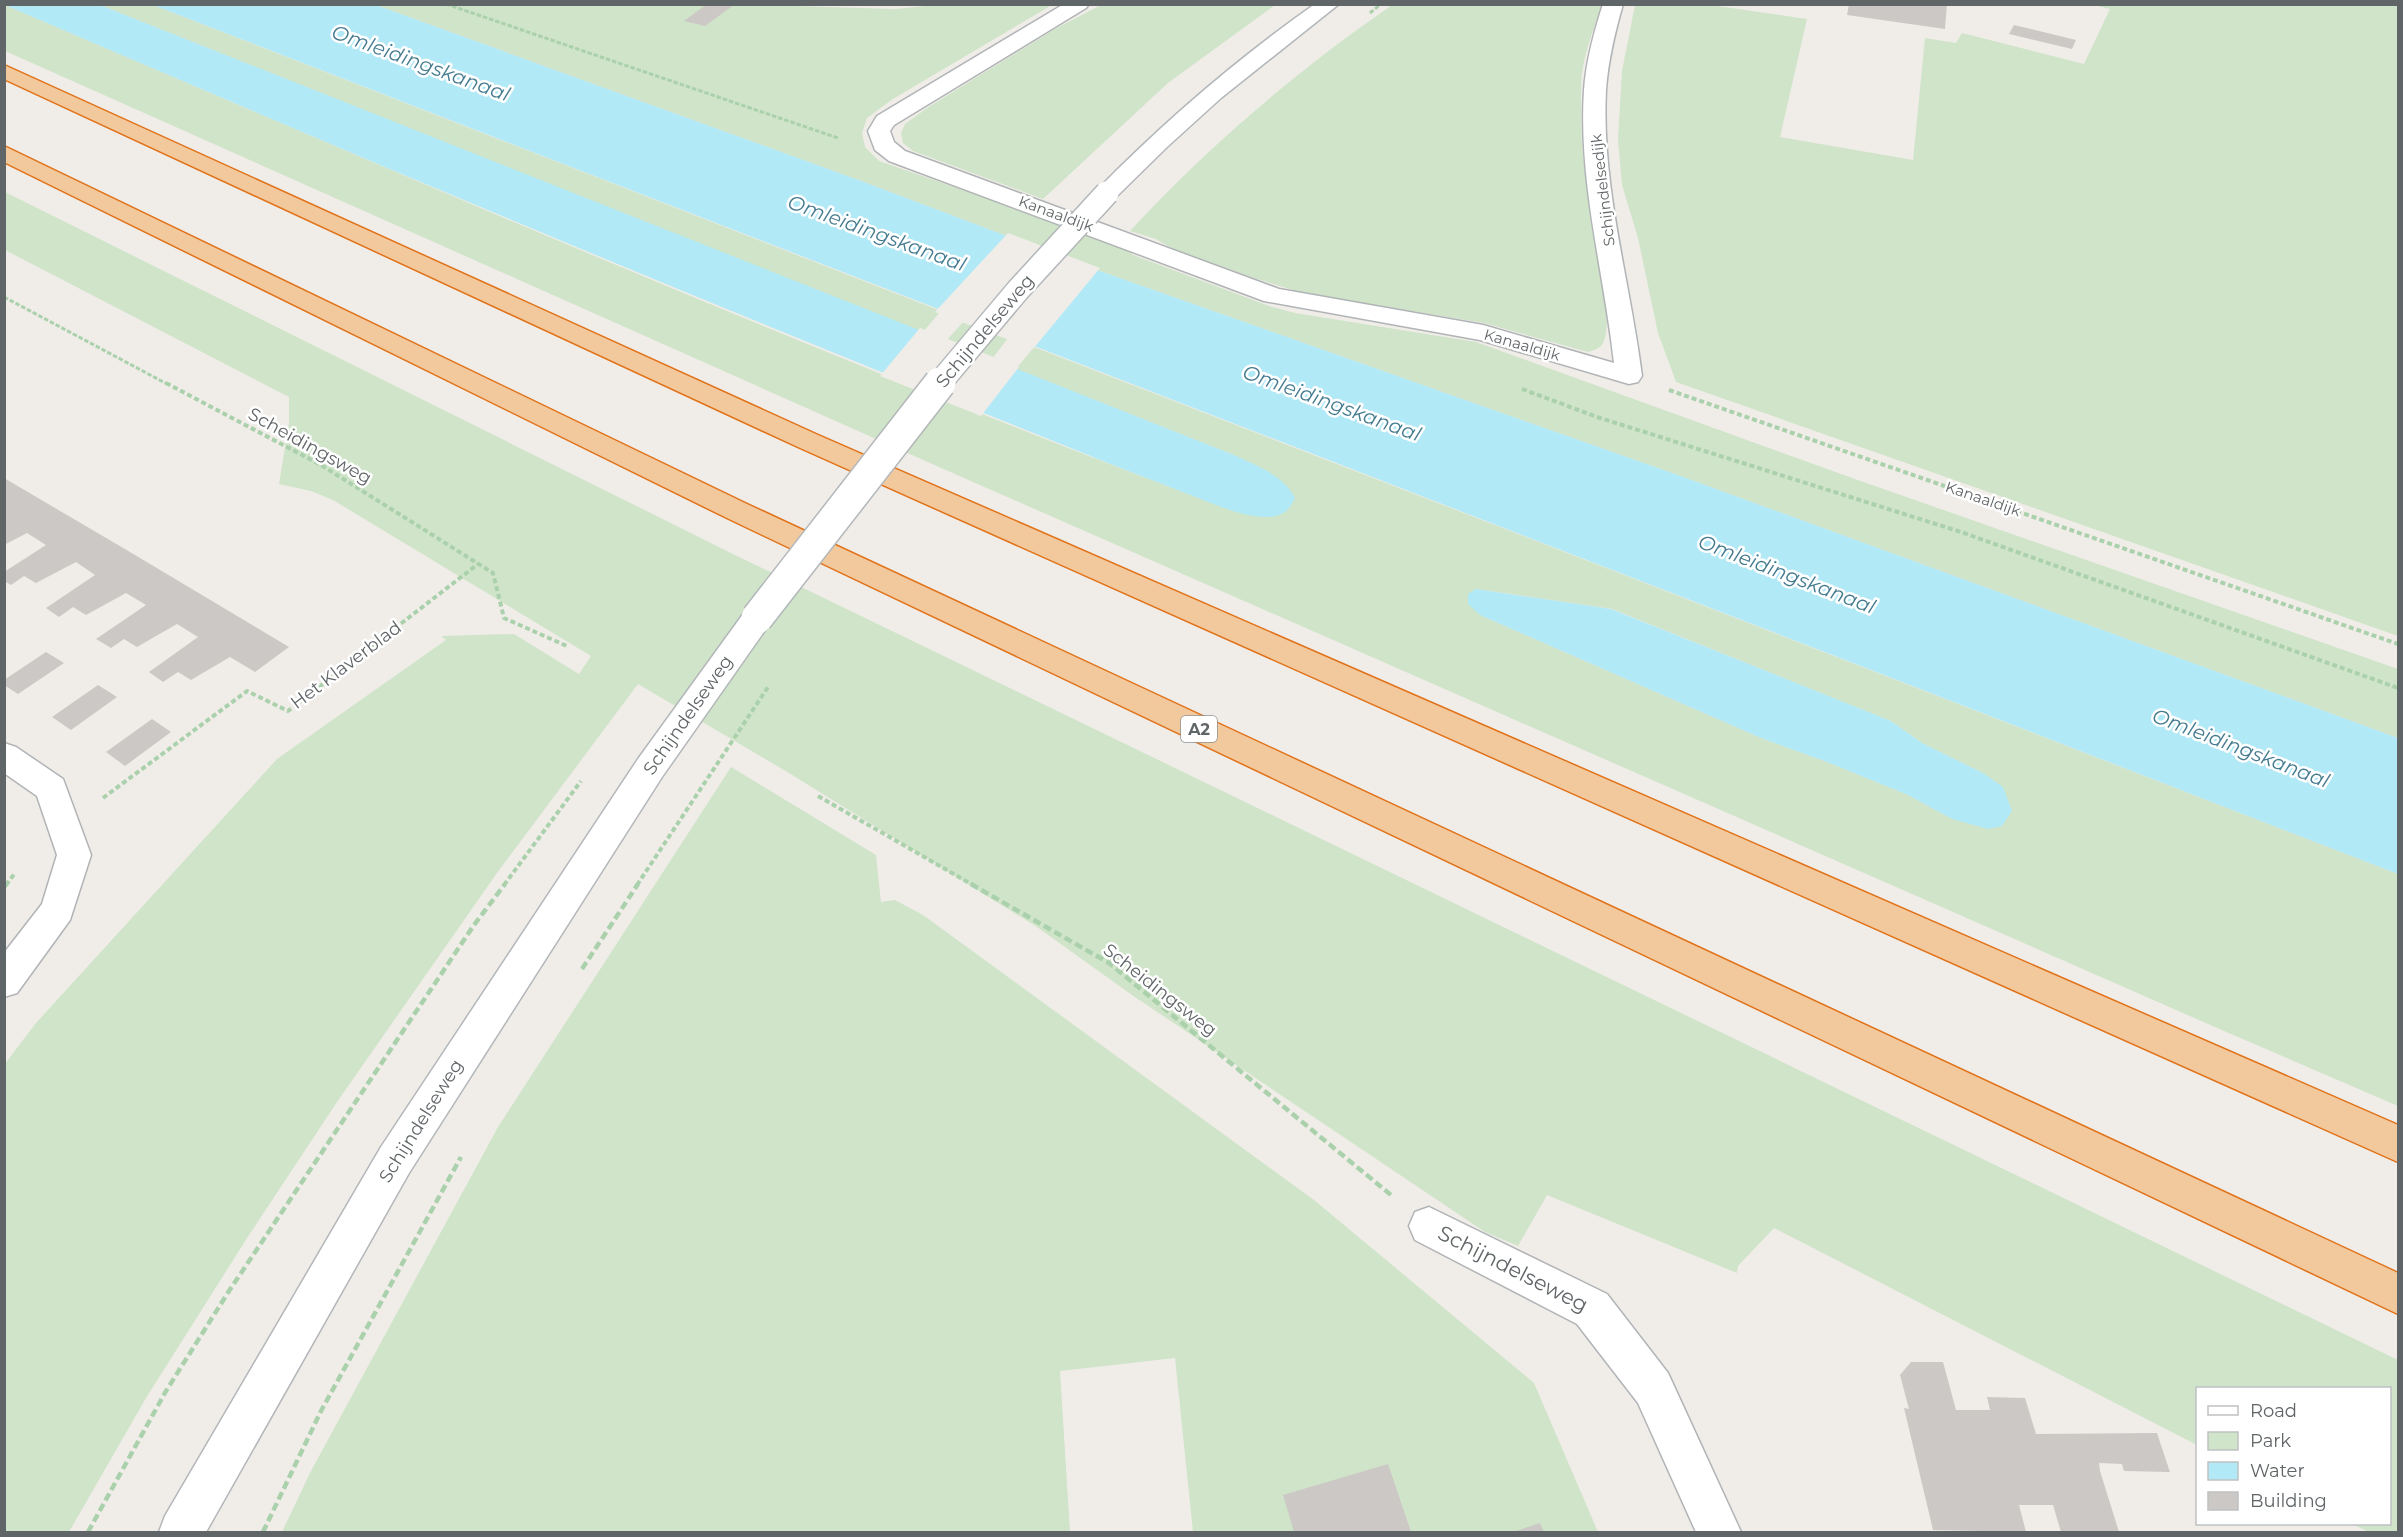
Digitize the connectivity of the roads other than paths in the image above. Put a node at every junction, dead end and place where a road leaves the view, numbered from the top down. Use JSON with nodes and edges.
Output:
{"nodes":[{"id":1,"x":1079,"y":4,"type":"edge"},
{"id":2,"x":1329,"y":4,"type":"edge"},
{"id":3,"x":1613,"y":4,"type":"edge"},
{"id":4,"x":4,"y":71,"type":"edge"},
{"id":5,"x":4,"y":153,"type":"edge"},
{"id":6,"x":1629,"y":376,"type":"joint"},
{"id":7,"x":4,"y":756,"type":"edge"},
{"id":8,"x":4,"y":982,"type":"edge"},
{"id":9,"x":2398,"y":1144,"type":"edge"},
{"id":10,"x":1429,"y":1226,"type":"road end"},
{"id":11,"x":2398,"y":1294,"type":"edge"},
{"id":12,"x":182,"y":1533,"type":"edge"},
{"id":13,"x":1719,"y":1533,"type":"edge"}],
"edges":[{"from":1,"to":6,"type":"street","name":"Kanaaldijk"},
{"from":2,"to":12,"type":"street","name":"Schijndelseweg","bridge":true},
{"from":3,"to":6,"type":"street","name":"Schijndelsedijk"},
{"from":4,"to":9,"type":"highway"},
{"from":5,"to":11,"type":"highway","number":"A2"},
{"from":7,"to":8,"type":"street"},
{"from":10,"to":13,"type":"street","name":"Schijndelseweg"}]}
